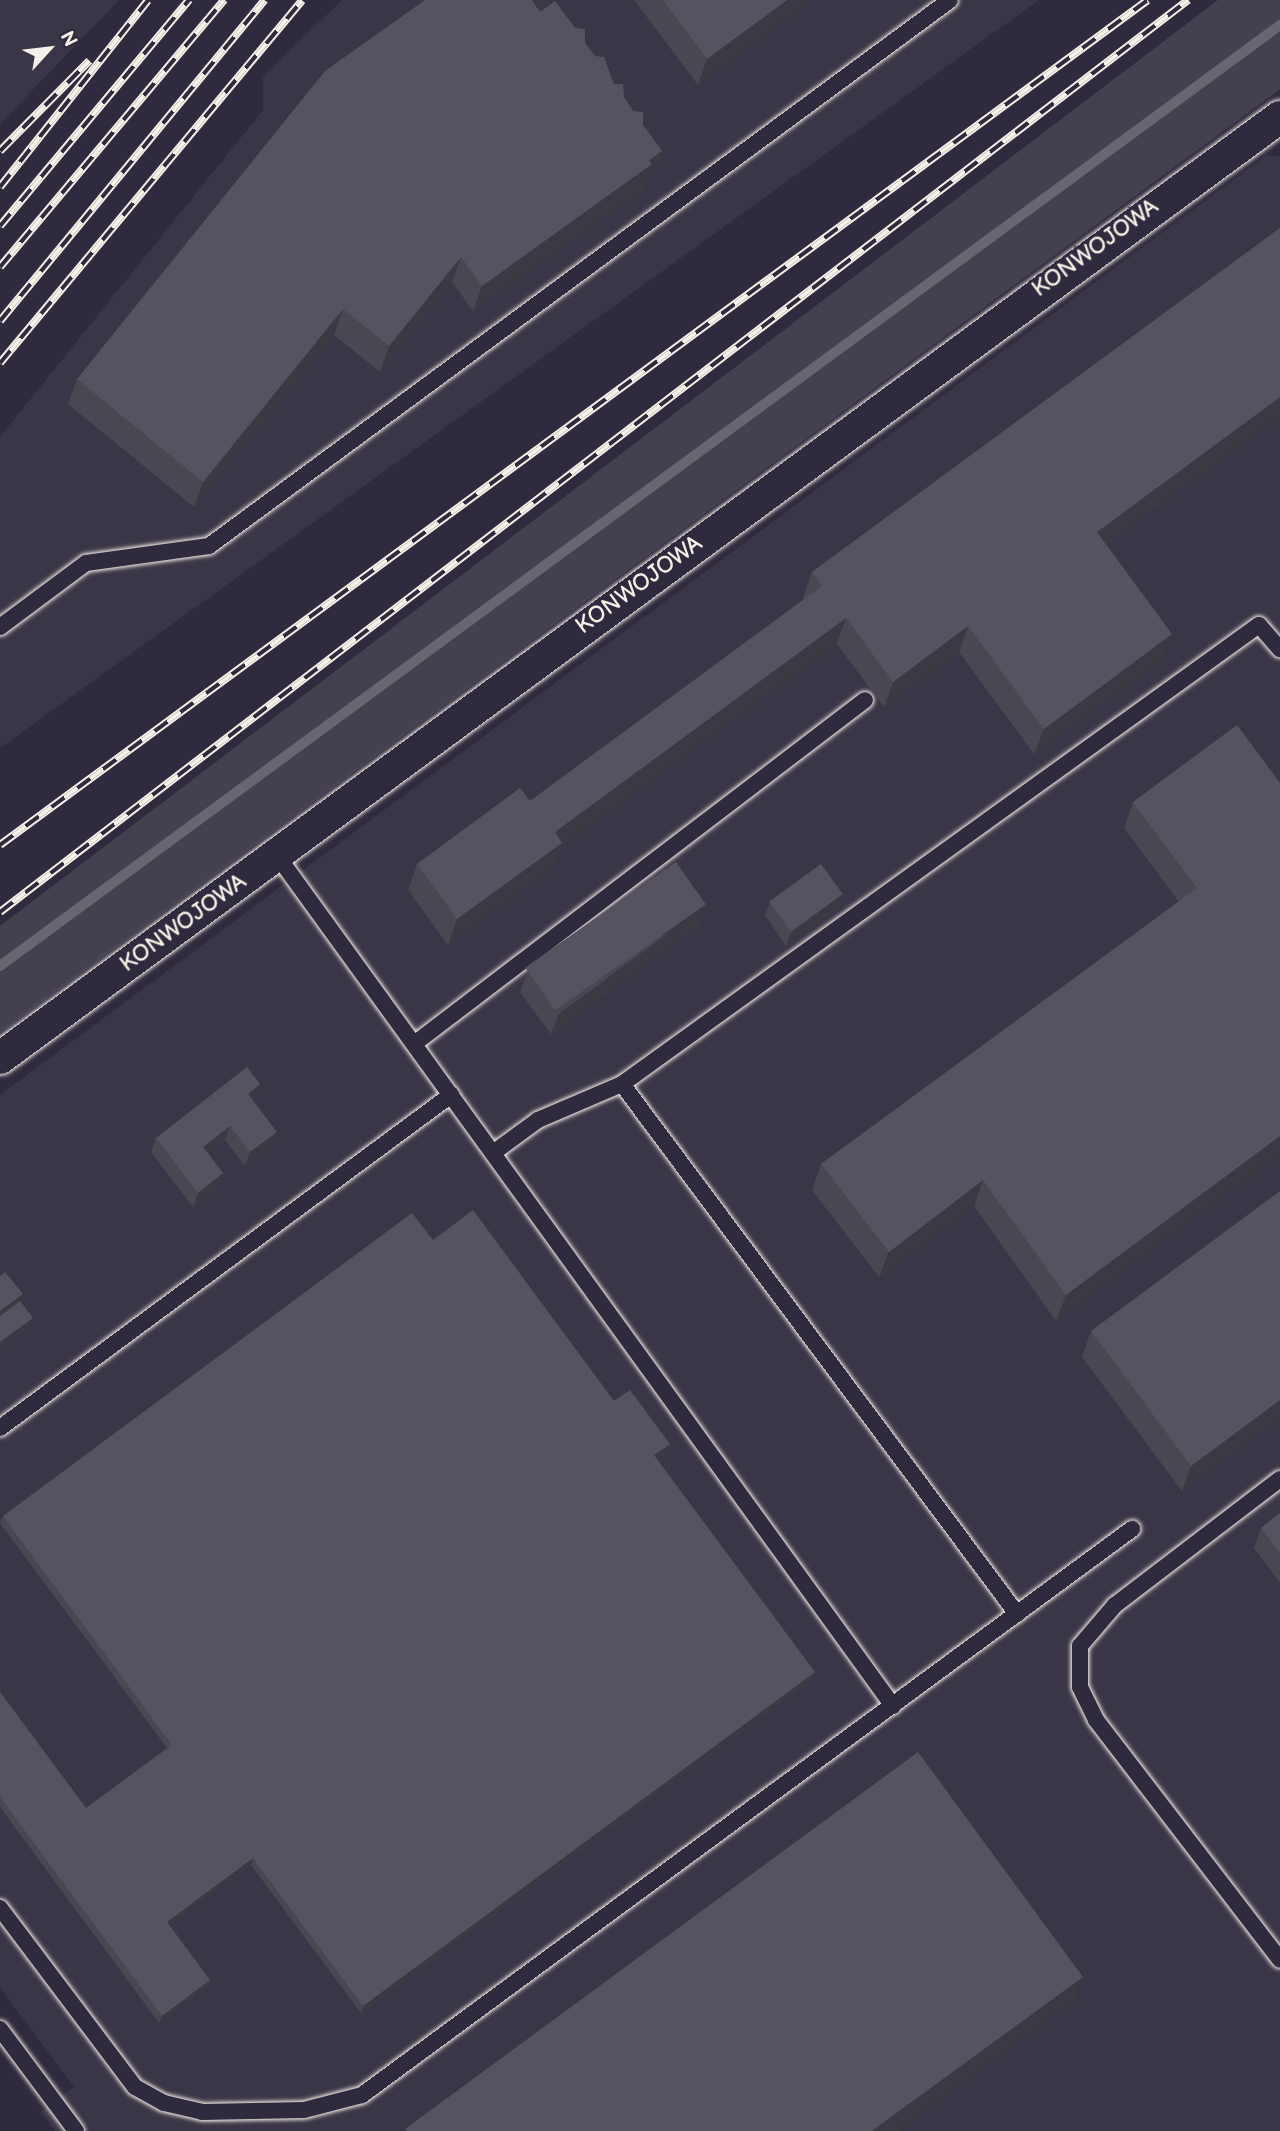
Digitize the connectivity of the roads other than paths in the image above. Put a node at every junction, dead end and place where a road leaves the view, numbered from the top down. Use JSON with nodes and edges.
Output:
{"nodes":[{"id":1,"x":950,"y":0,"type":"edge"},
{"id":2,"x":1280,"y":117,"type":"edge"},
{"id":3,"x":0,"y":627,"type":"edge"},
{"id":4,"x":1280,"y":649,"type":"edge"},
{"id":5,"x":865,"y":700,"type":"dead end"},
{"id":6,"x":276,"y":854,"type":"junction"},
{"id":7,"x":414,"y":1044,"type":"junction"},
{"id":8,"x":0,"y":1058,"type":"edge"},
{"id":9,"x":622,"y":1084,"type":"junction"},
{"id":10,"x":451,"y":1096,"type":"junction"},
{"id":11,"x":493,"y":1153,"type":"junction"},
{"id":12,"x":0,"y":1428,"type":"edge"},
{"id":13,"x":1280,"y":1479,"type":"edge"},
{"id":14,"x":1132,"y":1529,"type":"dead end"},
{"id":15,"x":1017,"y":1614,"type":"junction"},
{"id":16,"x":893,"y":1706,"type":"junction"},
{"id":17,"x":0,"y":1908,"type":"edge"},
{"id":18,"x":1280,"y":1960,"type":"edge"},
{"id":19,"x":0,"y":2029,"type":"edge"},
{"id":20,"x":76,"y":2131,"type":"edge"}],
"edges":[{"from":1,"to":3,"type":"lane"},
{"from":2,"to":6,"type":"street","name":"KONWOJOWA"},
{"from":4,"to":9,"type":"lane"},
{"from":5,"to":7,"type":"lane"},
{"from":6,"to":7,"type":"lane"},
{"from":6,"to":8,"type":"street","name":"KONWOJOWA"},
{"from":7,"to":10,"type":"lane"},
{"from":9,"to":11,"type":"lane"},
{"from":9,"to":15,"type":"lane"},
{"from":10,"to":11,"type":"lane"},
{"from":10,"to":12,"type":"lane"},
{"from":11,"to":16,"type":"lane"},
{"from":13,"to":18,"type":"lane"},
{"from":14,"to":15,"type":"lane"},
{"from":15,"to":16,"type":"lane"},
{"from":16,"to":17,"type":"lane"},
{"from":19,"to":20,"type":"lane"}]}
